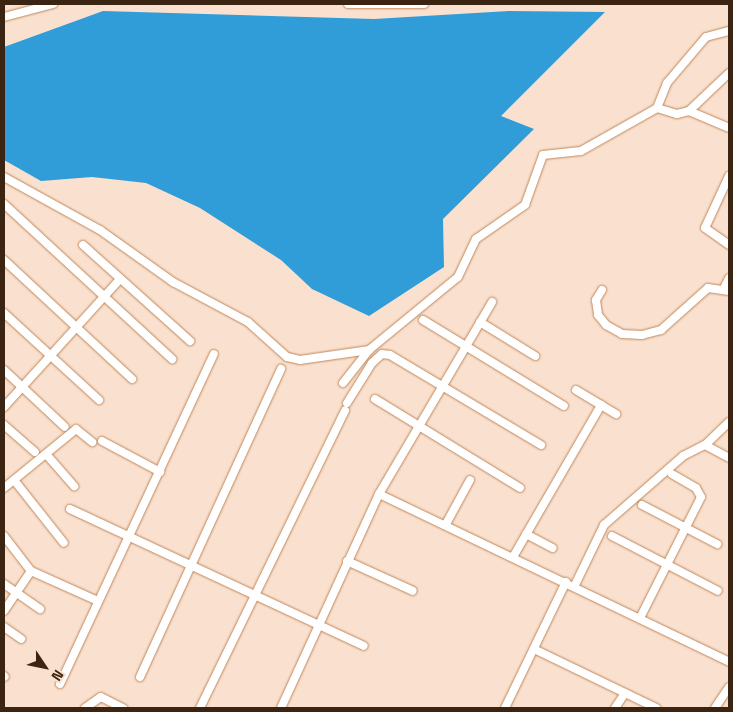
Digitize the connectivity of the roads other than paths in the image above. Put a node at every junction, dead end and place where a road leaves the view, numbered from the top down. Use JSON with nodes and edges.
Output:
{"nodes":[{"id":1,"x":53,"y":4,"type":"edge"},
{"id":2,"x":348,"y":4,"type":"edge"},
{"id":3,"x":424,"y":4,"type":"edge"},
{"id":4,"x":4,"y":17,"type":"edge"},
{"id":5,"x":729,"y":32,"type":"edge"},
{"id":6,"x":729,"y":73,"type":"edge"},
{"id":7,"x":657,"y":108,"type":"junction"},
{"id":8,"x":689,"y":111,"type":"junction"},
{"id":9,"x":729,"y":128,"type":"edge"},
{"id":10,"x":729,"y":176,"type":"edge"},
{"id":11,"x":4,"y":177,"type":"edge"},
{"id":12,"x":4,"y":204,"type":"edge"},
{"id":13,"x":82,"y":245,"type":"dead end"},
{"id":14,"x":729,"y":245,"type":"edge"},
{"id":15,"x":4,"y":260,"type":"edge"},
{"id":16,"x":729,"y":278,"type":"edge"},
{"id":17,"x":120,"y":279,"type":"junction"},
{"id":18,"x":602,"y":290,"type":"dead end"},
{"id":19,"x":727,"y":290,"type":"edge"},
{"id":20,"x":104,"y":297,"type":"junction"},
{"id":21,"x":492,"y":302,"type":"dead end"},
{"id":22,"x":4,"y":313,"type":"edge"},
{"id":23,"x":423,"y":320,"type":"dead end"},
{"id":24,"x":480,"y":322,"type":"junction"},
{"id":25,"x":77,"y":327,"type":"junction"},
{"id":26,"x":190,"y":341,"type":"dead end"},
{"id":27,"x":467,"y":346,"type":"junction"},
{"id":28,"x":369,"y":350,"type":"junction"},
{"id":29,"x":214,"y":354,"type":"dead end"},
{"id":30,"x":50,"y":356,"type":"junction"},
{"id":31,"x":535,"y":356,"type":"dead end"},
{"id":32,"x":172,"y":359,"type":"dead end"},
{"id":33,"x":281,"y":369,"type":"dead end"},
{"id":34,"x":4,"y":370,"type":"edge"},
{"id":35,"x":132,"y":379,"type":"dead end"},
{"id":36,"x":343,"y":383,"type":"dead end"},
{"id":37,"x":22,"y":387,"type":"junction"},
{"id":38,"x":441,"y":387,"type":"junction"},
{"id":39,"x":576,"y":390,"type":"dead end"},
{"id":40,"x":376,"y":399,"type":"dead end"},
{"id":41,"x":100,"y":400,"type":"dead end"},
{"id":42,"x":601,"y":405,"type":"junction"},
{"id":43,"x":564,"y":406,"type":"dead end"},
{"id":44,"x":4,"y":407,"type":"edge"},
{"id":45,"x":616,"y":414,"type":"dead end"},
{"id":46,"x":729,"y":422,"type":"edge"},
{"id":47,"x":4,"y":425,"type":"edge"},
{"id":48,"x":417,"y":425,"type":"junction"},
{"id":49,"x":65,"y":427,"type":"dead end"},
{"id":50,"x":92,"y":442,"type":"dead end"},
{"id":51,"x":102,"y":442,"type":"dead end"},
{"id":52,"x":541,"y":445,"type":"dead end"},
{"id":53,"x":705,"y":445,"type":"junction"},
{"id":54,"x":35,"y":452,"type":"dead end"},
{"id":55,"x":46,"y":454,"type":"junction"},
{"id":56,"x":729,"y":458,"type":"edge"},
{"id":57,"x":160,"y":472,"type":"junction"},
{"id":58,"x":672,"y":474,"type":"dead end"},
{"id":59,"x":14,"y":480,"type":"junction"},
{"id":60,"x":470,"y":480,"type":"dead end"},
{"id":61,"x":74,"y":486,"type":"dead end"},
{"id":62,"x":4,"y":488,"type":"edge"},
{"id":63,"x":520,"y":488,"type":"dead end"},
{"id":64,"x":379,"y":494,"type":"junction"},
{"id":65,"x":642,"y":505,"type":"dead end"},
{"id":66,"x":70,"y":509,"type":"dead end"},
{"id":67,"x":446,"y":524,"type":"junction"},
{"id":68,"x":686,"y":528,"type":"junction"},
{"id":69,"x":526,"y":534,"type":"junction"},
{"id":70,"x":4,"y":536,"type":"edge"},
{"id":71,"x":612,"y":536,"type":"dead end"},
{"id":72,"x":129,"y":538,"type":"junction"},
{"id":73,"x":64,"y":543,"type":"dead end"},
{"id":74,"x":716,"y":544,"type":"dead end"},
{"id":75,"x":552,"y":548,"type":"dead end"},
{"id":76,"x":513,"y":557,"type":"junction"},
{"id":77,"x":347,"y":561,"type":"junction"},
{"id":78,"x":667,"y":564,"type":"junction"},
{"id":79,"x":193,"y":568,"type":"junction"},
{"id":80,"x":31,"y":571,"type":"junction"},
{"id":81,"x":566,"y":582,"type":"junction"},
{"id":82,"x":4,"y":584,"type":"edge"},
{"id":83,"x":575,"y":585,"type":"junction"},
{"id":84,"x":412,"y":591,"type":"dead end"},
{"id":85,"x":718,"y":591,"type":"dead end"},
{"id":86,"x":16,"y":594,"type":"junction"},
{"id":87,"x":258,"y":598,"type":"junction"},
{"id":88,"x":98,"y":601,"type":"junction"},
{"id":89,"x":40,"y":609,"type":"dead end"},
{"id":90,"x":4,"y":612,"type":"edge"},
{"id":91,"x":641,"y":616,"type":"junction"},
{"id":92,"x":317,"y":626,"type":"junction"},
{"id":93,"x":4,"y":628,"type":"edge"},
{"id":94,"x":21,"y":640,"type":"dead end"},
{"id":95,"x":364,"y":646,"type":"dead end"},
{"id":96,"x":534,"y":649,"type":"junction"},
{"id":97,"x":729,"y":662,"type":"edge"},
{"id":98,"x":140,"y":677,"type":"dead end"},
{"id":99,"x":60,"y":684,"type":"dead end"},
{"id":100,"x":729,"y":687,"type":"edge"},
{"id":101,"x":625,"y":693,"type":"junction"},
{"id":102,"x":651,"y":707,"type":"edge"},
{"id":103,"x":85,"y":708,"type":"edge"},
{"id":104,"x":124,"y":708,"type":"edge"},
{"id":105,"x":200,"y":708,"type":"edge"},
{"id":106,"x":281,"y":708,"type":"edge"},
{"id":107,"x":505,"y":708,"type":"edge"},
{"id":108,"x":615,"y":708,"type":"edge"},
{"id":109,"x":716,"y":708,"type":"edge"}],
"edges":[{"from":1,"to":4,"type":"street"},
{"from":2,"to":3,"type":"street"},
{"from":5,"to":7,"type":"street"},
{"from":6,"to":8,"type":"street"},
{"from":7,"to":8,"type":"street"},
{"from":7,"to":28,"type":"street"},
{"from":8,"to":9,"type":"street"},
{"from":10,"to":14,"type":"street"},
{"from":11,"to":28,"type":"street"},
{"from":12,"to":20,"type":"street"},
{"from":13,"to":17,"type":"street"},
{"from":15,"to":25,"type":"street"},
{"from":16,"to":19,"type":"street"},
{"from":17,"to":20,"type":"street"},
{"from":17,"to":26,"type":"street"},
{"from":18,"to":19,"type":"street"},
{"from":20,"to":25,"type":"street"},
{"from":20,"to":32,"type":"street"},
{"from":21,"to":24,"type":"street"},
{"from":22,"to":30,"type":"street"},
{"from":23,"to":27,"type":"street"},
{"from":24,"to":27,"type":"street"},
{"from":24,"to":31,"type":"street"},
{"from":25,"to":30,"type":"street"},
{"from":25,"to":35,"type":"street"},
{"from":27,"to":38,"type":"street"},
{"from":27,"to":43,"type":"street"},
{"from":28,"to":36,"type":"street"},
{"from":29,"to":57,"type":"street"},
{"from":30,"to":37,"type":"street"},
{"from":30,"to":41,"type":"street"},
{"from":33,"to":79,"type":"street"},
{"from":34,"to":37,"type":"street"},
{"from":37,"to":44,"type":"street"},
{"from":37,"to":49,"type":"street"},
{"from":38,"to":48,"type":"street"},
{"from":38,"to":52,"type":"street"},
{"from":38,"to":87,"type":"street"},
{"from":39,"to":42,"type":"street"},
{"from":40,"to":48,"type":"street"},
{"from":42,"to":45,"type":"street"},
{"from":42,"to":69,"type":"street"},
{"from":46,"to":53,"type":"street"},
{"from":47,"to":54,"type":"street"},
{"from":48,"to":63,"type":"street"},
{"from":48,"to":64,"type":"street"},
{"from":50,"to":55,"type":"street"},
{"from":51,"to":57,"type":"street"},
{"from":53,"to":56,"type":"street"},
{"from":53,"to":83,"type":"street"},
{"from":55,"to":59,"type":"street"},
{"from":55,"to":61,"type":"street"},
{"from":57,"to":72,"type":"street"},
{"from":58,"to":68,"type":"street"},
{"from":59,"to":62,"type":"street"},
{"from":59,"to":73,"type":"street"},
{"from":60,"to":67,"type":"street"},
{"from":64,"to":67,"type":"street"},
{"from":64,"to":77,"type":"street"},
{"from":65,"to":68,"type":"street"},
{"from":66,"to":72,"type":"street"},
{"from":67,"to":76,"type":"street"},
{"from":68,"to":74,"type":"street"},
{"from":68,"to":78,"type":"street"},
{"from":69,"to":75,"type":"street"},
{"from":69,"to":76,"type":"street"},
{"from":70,"to":80,"type":"street"},
{"from":71,"to":78,"type":"street"},
{"from":72,"to":79,"type":"street"},
{"from":72,"to":88,"type":"street"},
{"from":76,"to":81,"type":"street"},
{"from":77,"to":84,"type":"street"},
{"from":77,"to":92,"type":"street"},
{"from":78,"to":85,"type":"street"},
{"from":78,"to":91,"type":"street"},
{"from":79,"to":87,"type":"street"},
{"from":79,"to":98,"type":"street"},
{"from":80,"to":86,"type":"street"},
{"from":80,"to":88,"type":"street"},
{"from":81,"to":83,"type":"street"},
{"from":81,"to":96,"type":"street"},
{"from":82,"to":86,"type":"street"},
{"from":83,"to":91,"type":"street"},
{"from":86,"to":89,"type":"street"},
{"from":86,"to":90,"type":"street"},
{"from":87,"to":92,"type":"street"},
{"from":87,"to":105,"type":"street"},
{"from":88,"to":99,"type":"street"},
{"from":91,"to":97,"type":"street"},
{"from":92,"to":95,"type":"street"},
{"from":92,"to":106,"type":"street"},
{"from":93,"to":94,"type":"street"},
{"from":96,"to":101,"type":"street"},
{"from":96,"to":107,"type":"street"},
{"from":100,"to":109,"type":"street"},
{"from":101,"to":102,"type":"street"},
{"from":101,"to":108,"type":"street"},
{"from":103,"to":104,"type":"street"}]}
